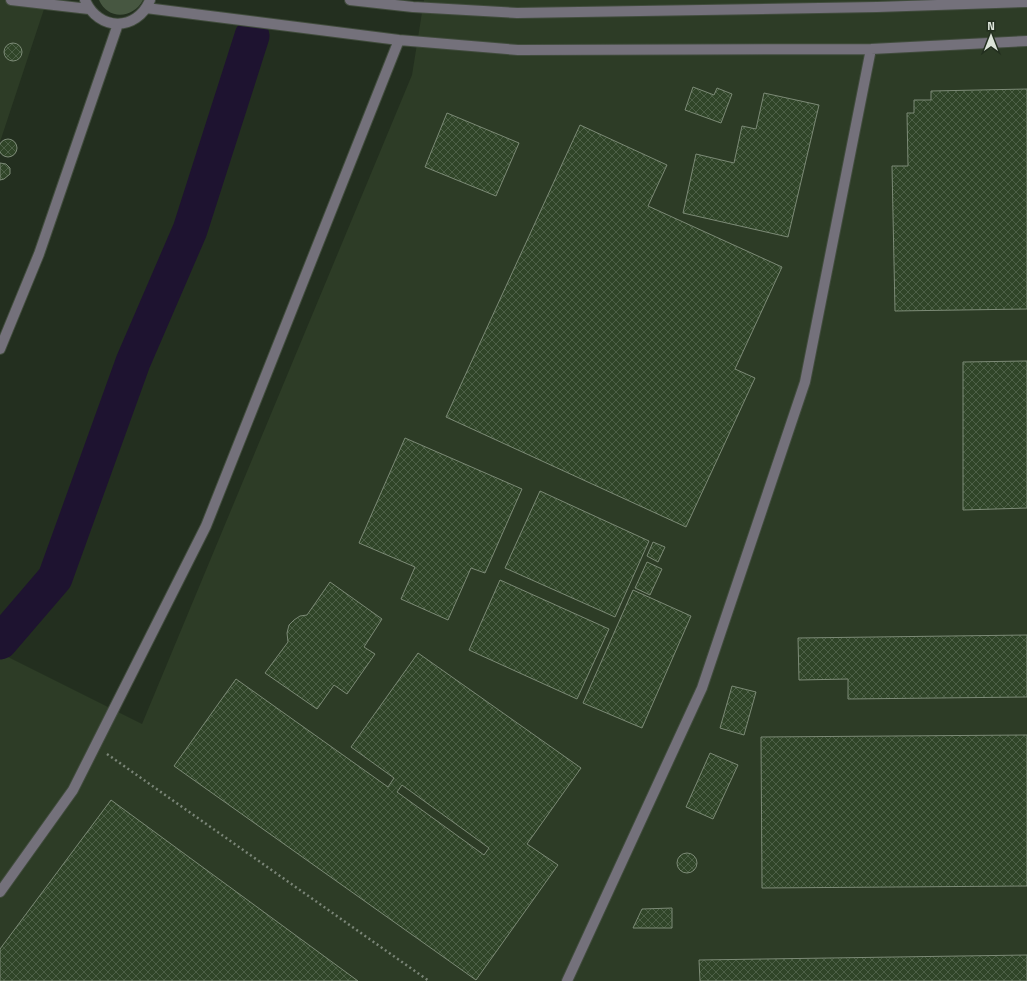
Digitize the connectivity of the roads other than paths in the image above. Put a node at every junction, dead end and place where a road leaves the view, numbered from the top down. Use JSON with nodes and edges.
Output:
{"nodes":[{"id":1,"x":11,"y":0,"type":"edge"},
{"id":2,"x":350,"y":0,"type":"edge"},
{"id":3,"x":1027,"y":2,"type":"edge"},
{"id":4,"x":414,"y":3,"type":"edge"},
{"id":5,"x":148,"y":4,"type":"edge"},
{"id":6,"x":877,"y":4,"type":"edge"},
{"id":7,"x":87,"y":5,"type":"edge"},
{"id":8,"x":118,"y":24,"type":"junction"},
{"id":9,"x":399,"y":40,"type":"junction"},
{"id":10,"x":1027,"y":41,"type":"edge"},
{"id":11,"x":871,"y":49,"type":"junction"},
{"id":12,"x":0,"y":349,"type":"edge"},
{"id":13,"x":0,"y":892,"type":"edge"},
{"id":14,"x":567,"y":981,"type":"edge"}],
"edges":[{"from":1,"to":7,"type":"street"},
{"from":2,"to":4,"type":"street"},
{"from":3,"to":6,"type":"street"},
{"from":4,"to":6,"type":"street"},
{"from":5,"to":8,"type":"street"},
{"from":5,"to":9,"type":"street"},
{"from":7,"to":8,"type":"street"},
{"from":8,"to":12,"type":"street"},
{"from":9,"to":11,"type":"street"},
{"from":9,"to":13,"type":"street"},
{"from":10,"to":11,"type":"street"},
{"from":11,"to":14,"type":"street"}]}
